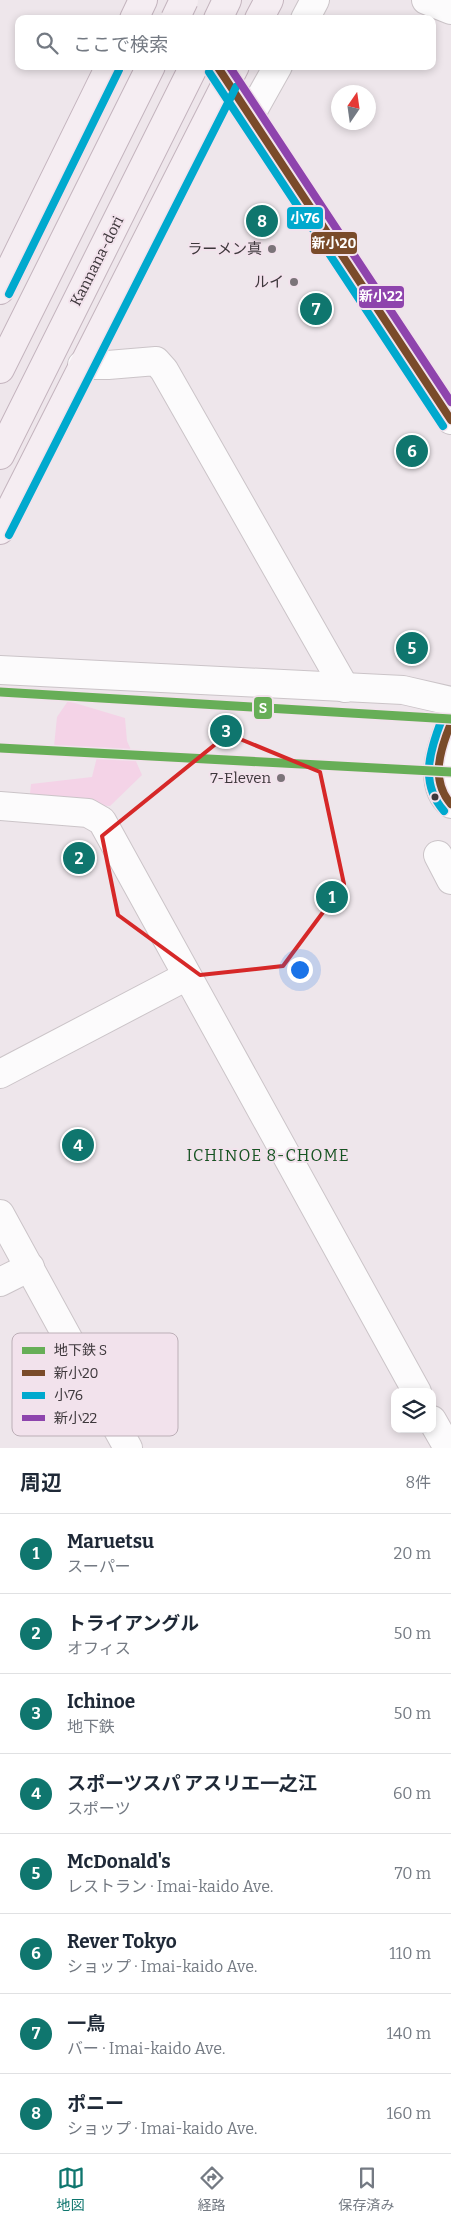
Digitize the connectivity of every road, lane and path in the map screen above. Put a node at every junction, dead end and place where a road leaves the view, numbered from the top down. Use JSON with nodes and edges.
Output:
{"nodes":[{"id":1,"x":143,"y":0,"type":"edge"},
{"id":2,"x":175,"y":0,"type":"edge"},
{"id":3,"x":184,"y":0,"type":"edge"},
{"id":4,"x":227,"y":0,"type":"edge"},
{"id":5,"x":269,"y":0,"type":"edge"},
{"id":6,"x":315,"y":0,"type":"edge"},
{"id":7,"x":426,"y":0,"type":"edge"},
{"id":8,"x":451,"y":10,"type":"edge"},
{"id":9,"x":136,"y":15,"type":"edge"},
{"id":10,"x":177,"y":15,"type":"edge"},
{"id":11,"x":184,"y":15,"type":"edge"},
{"id":12,"x":220,"y":15,"type":"edge"},
{"id":13,"x":262,"y":15,"type":"edge"},
{"id":14,"x":307,"y":15,"type":"edge"},
{"id":15,"x":108,"y":70,"type":"edge"},
{"id":16,"x":149,"y":70,"type":"edge"},
{"id":17,"x":192,"y":70,"type":"edge"},
{"id":18,"x":276,"y":70,"type":"edge"},
{"id":19,"x":227,"y":72,"type":"edge"},
{"id":20,"x":250,"y":116,"type":"junction"},
{"id":21,"x":0,"y":290,"type":"edge"},
{"id":22,"x":82,"y":365,"type":"junction"},
{"id":23,"x":0,"y":369,"type":"edge"},
{"id":24,"x":451,"y":420,"type":"edge"},
{"id":25,"x":0,"y":455,"type":"edge"},
{"id":26,"x":0,"y":530,"type":"edge"},
{"id":27,"x":0,"y":670,"type":"edge"},
{"id":28,"x":345,"y":688,"type":"junction"},
{"id":29,"x":451,"y":701,"type":"edge"},
{"id":30,"x":451,"y":723,"type":"edge"},
{"id":31,"x":451,"y":804,"type":"edge"},
{"id":32,"x":0,"y":806,"type":"edge"},
{"id":33,"x":438,"y":855,"type":"dead end"},
{"id":34,"x":451,"y":880,"type":"edge"},
{"id":35,"x":187,"y":976,"type":"junction"},
{"id":36,"x":0,"y":1074,"type":"edge"},
{"id":37,"x":0,"y":1214,"type":"edge"},
{"id":38,"x":30,"y":1267,"type":"junction"},
{"id":39,"x":0,"y":1282,"type":"edge"},
{"id":40,"x":66,"y":1333,"type":"edge"},
{"id":41,"x":415,"y":1388,"type":"edge"},
{"id":42,"x":436,"y":1427,"type":"edge"},
{"id":43,"x":122,"y":1436,"type":"edge"},
{"id":44,"x":128,"y":1448,"type":"edge"},
{"id":45,"x":448,"y":1448,"type":"edge"}],
"edges":[{"from":1,"to":9,"type":"main road"},
{"from":2,"to":11,"type":"street"},
{"from":3,"to":10,"type":"main road","bridge":true},
{"from":4,"to":12,"type":"main road"},
{"from":5,"to":13,"type":"main road"},
{"from":6,"to":14,"type":"street"},
{"from":7,"to":8,"type":"street"},
{"from":15,"to":21,"type":"main road"},
{"from":16,"to":23,"type":"main road"},
{"from":17,"to":25,"type":"main road","name":"Kannana-dori"},
{"from":18,"to":20,"type":"street"},
{"from":19,"to":20,"type":"street"},
{"from":19,"to":22,"type":"main road"},
{"from":20,"to":24,"type":"street"},
{"from":22,"to":26,"type":"main road"},
{"from":22,"to":28,"type":"street"},
{"from":27,"to":28,"type":"street"},
{"from":28,"to":29,"type":"street"},
{"from":30,"to":31,"type":"street"},
{"from":32,"to":35,"type":"street"},
{"from":33,"to":34,"type":"street"},
{"from":35,"to":36,"type":"street"},
{"from":35,"to":41,"type":"street"},
{"from":37,"to":38,"type":"street"},
{"from":38,"to":39,"type":"street"},
{"from":38,"to":40,"type":"street"},
{"from":42,"to":45,"type":"street"},
{"from":43,"to":44,"type":"street"}]}
